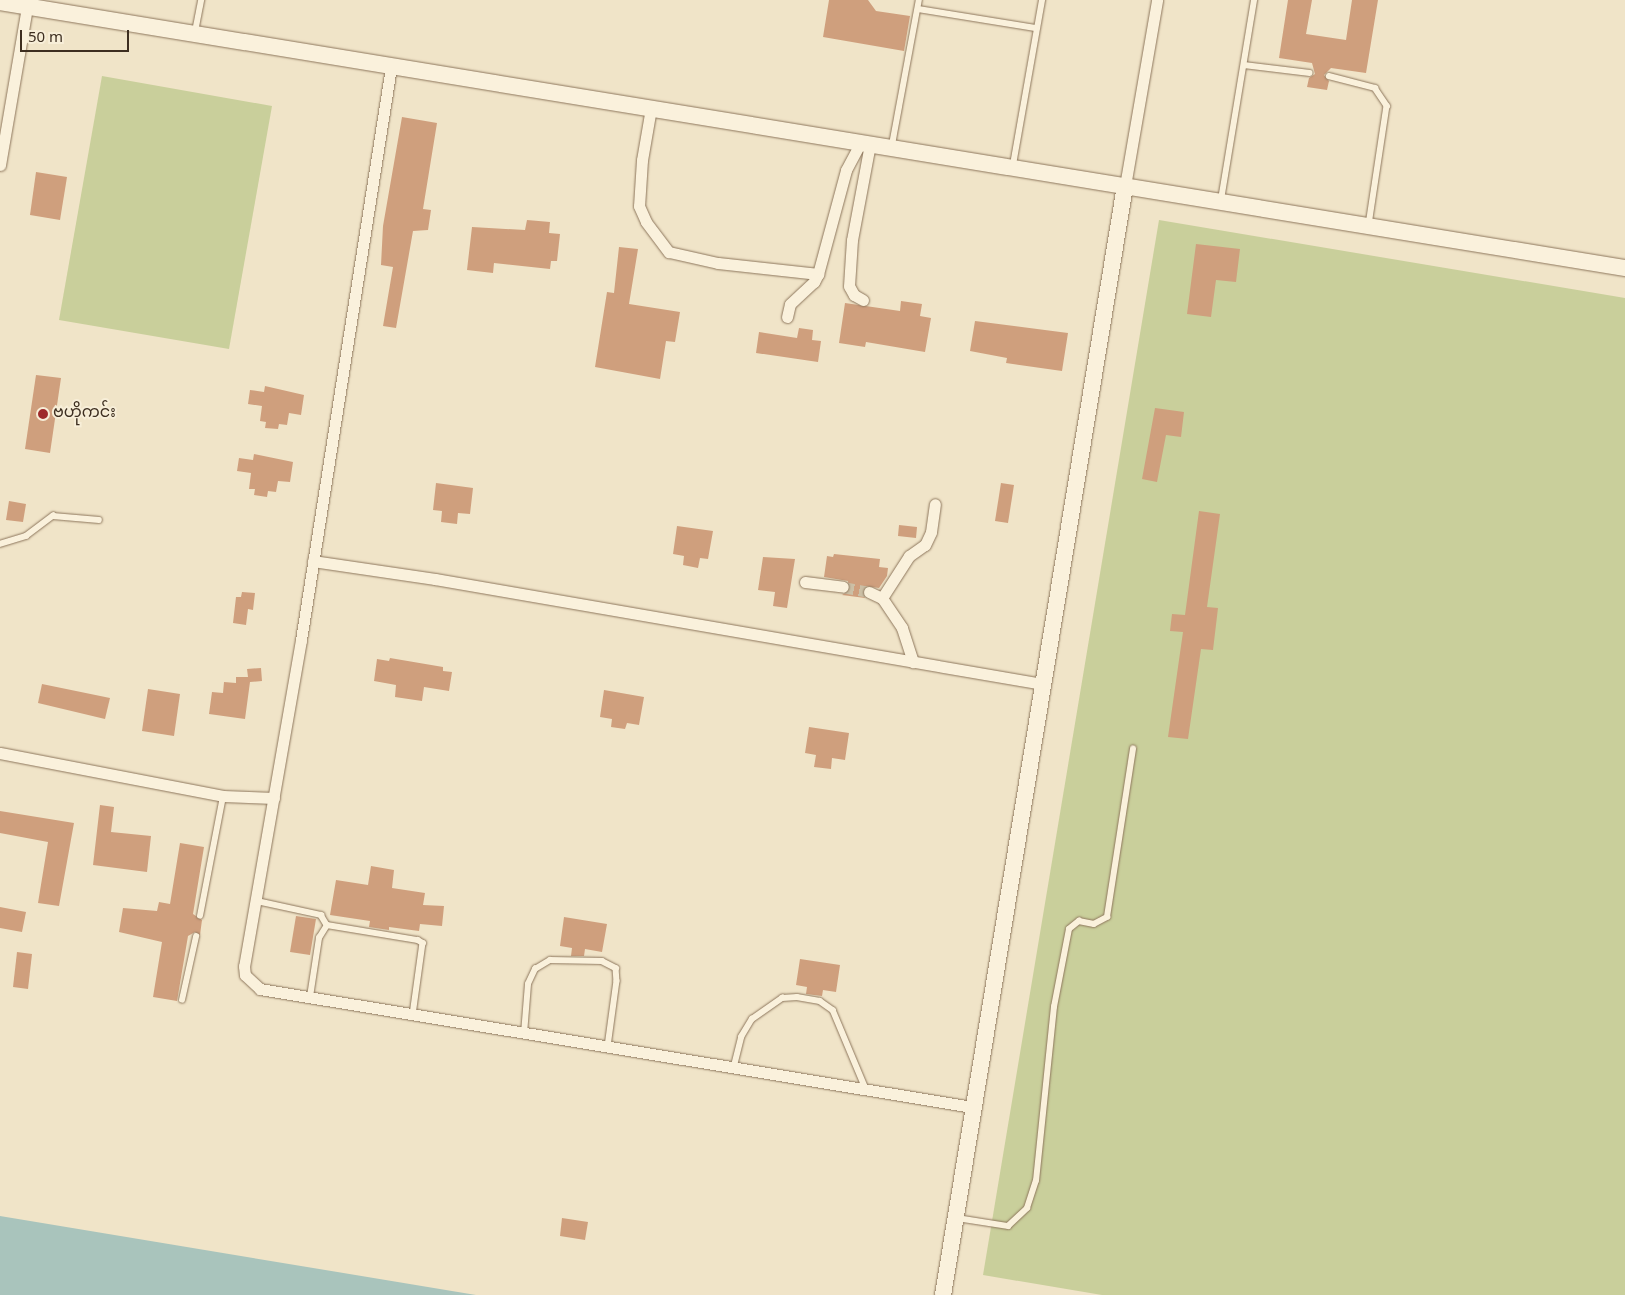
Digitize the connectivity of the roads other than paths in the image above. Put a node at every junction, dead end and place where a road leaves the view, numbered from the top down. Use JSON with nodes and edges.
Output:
{"nodes":[{"id":1,"x":201,"y":0,"type":"edge"},
{"id":2,"x":920,"y":0,"type":"edge"},
{"id":3,"x":1042,"y":0,"type":"edge"},
{"id":4,"x":1157,"y":0,"type":"edge"},
{"id":5,"x":1254,"y":0,"type":"edge"},
{"id":6,"x":0,"y":2,"type":"edge"},
{"id":7,"x":28,"y":3,"type":"edge"},
{"id":8,"x":918,"y":9,"type":"junction"},
{"id":9,"x":1035,"y":28,"type":"junction"},
{"id":10,"x":194,"y":34,"type":"junction"},
{"id":11,"x":1244,"y":65,"type":"junction"},
{"id":12,"x":391,"y":67,"type":"junction"},
{"id":13,"x":1310,"y":73,"type":"dead end"},
{"id":14,"x":1329,"y":76,"type":"dead end"},
{"id":15,"x":651,"y":108,"type":"junction"},
{"id":16,"x":865,"y":143,"type":"junction"},
{"id":17,"x":892,"y":148,"type":"junction"},
{"id":18,"x":0,"y":164,"type":"edge"},
{"id":19,"x":1013,"y":167,"type":"junction"},
{"id":20,"x":1125,"y":186,"type":"junction"},
{"id":21,"x":1220,"y":201,"type":"junction"},
{"id":22,"x":1369,"y":226,"type":"junction"},
{"id":23,"x":1625,"y":268,"type":"edge"},
{"id":24,"x":818,"y":274,"type":"junction"},
{"id":25,"x":863,"y":300,"type":"dead end"},
{"id":26,"x":787,"y":317,"type":"dead end"},
{"id":27,"x":935,"y":504,"type":"dead end"},
{"id":28,"x":99,"y":520,"type":"dead end"},
{"id":29,"x":0,"y":544,"type":"edge"},
{"id":30,"x":313,"y":561,"type":"junction"},
{"id":31,"x":805,"y":582,"type":"dead end"},
{"id":32,"x":843,"y":587,"type":"tunnel mouth"},
{"id":33,"x":869,"y":592,"type":"tunnel mouth"},
{"id":34,"x":882,"y":598,"type":"junction"},
{"id":35,"x":913,"y":662,"type":"junction"},
{"id":36,"x":1042,"y":684,"type":"junction"},
{"id":37,"x":1132,"y":749,"type":"dead end"},
{"id":38,"x":0,"y":753,"type":"edge"},
{"id":39,"x":223,"y":796,"type":"junction"},
{"id":40,"x":274,"y":798,"type":"junction"},
{"id":41,"x":257,"y":901,"type":"junction"},
{"id":42,"x":200,"y":916,"type":"dead end"},
{"id":43,"x":327,"y":925,"type":"junction"},
{"id":44,"x":196,"y":937,"type":"dead end"},
{"id":45,"x":310,"y":997,"type":"junction"},
{"id":46,"x":182,"y":1000,"type":"dead end"},
{"id":47,"x":413,"y":1015,"type":"junction"},
{"id":48,"x":524,"y":1034,"type":"junction"},
{"id":49,"x":608,"y":1048,"type":"junction"},
{"id":50,"x":734,"y":1066,"type":"junction"},
{"id":51,"x":866,"y":1089,"type":"junction"},
{"id":52,"x":972,"y":1107,"type":"junction"},
{"id":53,"x":955,"y":1218,"type":"junction"},
{"id":54,"x":942,"y":1295,"type":"edge"}],
"edges":[{"from":1,"to":10,"type":"lane"},
{"from":2,"to":8,"type":"lane"},
{"from":3,"to":9,"type":"lane"},
{"from":4,"to":20,"type":"street"},
{"from":5,"to":11,"type":"lane"},
{"from":6,"to":7,"type":"street"},
{"from":7,"to":10,"type":"street"},
{"from":7,"to":18,"type":"street"},
{"from":8,"to":9,"type":"lane"},
{"from":8,"to":17,"type":"lane"},
{"from":9,"to":19,"type":"lane"},
{"from":10,"to":12,"type":"street"},
{"from":11,"to":13,"type":"lane"},
{"from":11,"to":21,"type":"lane"},
{"from":12,"to":15,"type":"street"},
{"from":12,"to":30,"type":"street"},
{"from":14,"to":22,"type":"lane"},
{"from":15,"to":16,"type":"street"},
{"from":15,"to":24,"type":"street"},
{"from":16,"to":17,"type":"street"},
{"from":16,"to":24,"type":"street"},
{"from":16,"to":25,"type":"street"},
{"from":17,"to":19,"type":"street"},
{"from":19,"to":20,"type":"street"},
{"from":20,"to":21,"type":"street"},
{"from":20,"to":36,"type":"street"},
{"from":21,"to":22,"type":"street"},
{"from":22,"to":23,"type":"street"},
{"from":24,"to":26,"type":"street"},
{"from":27,"to":34,"type":"street"},
{"from":28,"to":29,"type":"lane"},
{"from":30,"to":35,"type":"street"},
{"from":30,"to":40,"type":"street"},
{"from":31,"to":32,"type":"street"},
{"from":33,"to":34,"type":"street"},
{"from":34,"to":35,"type":"street"},
{"from":35,"to":36,"type":"street"},
{"from":36,"to":52,"type":"street"},
{"from":37,"to":53,"type":"lane"},
{"from":38,"to":39,"type":"street"},
{"from":39,"to":40,"type":"street"},
{"from":39,"to":42,"type":"lane"},
{"from":40,"to":41,"type":"street"},
{"from":41,"to":43,"type":"lane"},
{"from":41,"to":45,"type":"street"},
{"from":43,"to":45,"type":"lane"},
{"from":43,"to":47,"type":"lane"},
{"from":44,"to":46,"type":"lane"},
{"from":45,"to":47,"type":"street"},
{"from":47,"to":48,"type":"street"},
{"from":48,"to":49,"type":"street"},
{"from":48,"to":49,"type":"lane"},
{"from":49,"to":50,"type":"street"},
{"from":50,"to":51,"type":"street"},
{"from":50,"to":51,"type":"lane"},
{"from":51,"to":52,"type":"street"},
{"from":52,"to":53,"type":"street"},
{"from":53,"to":54,"type":"street"}]}
